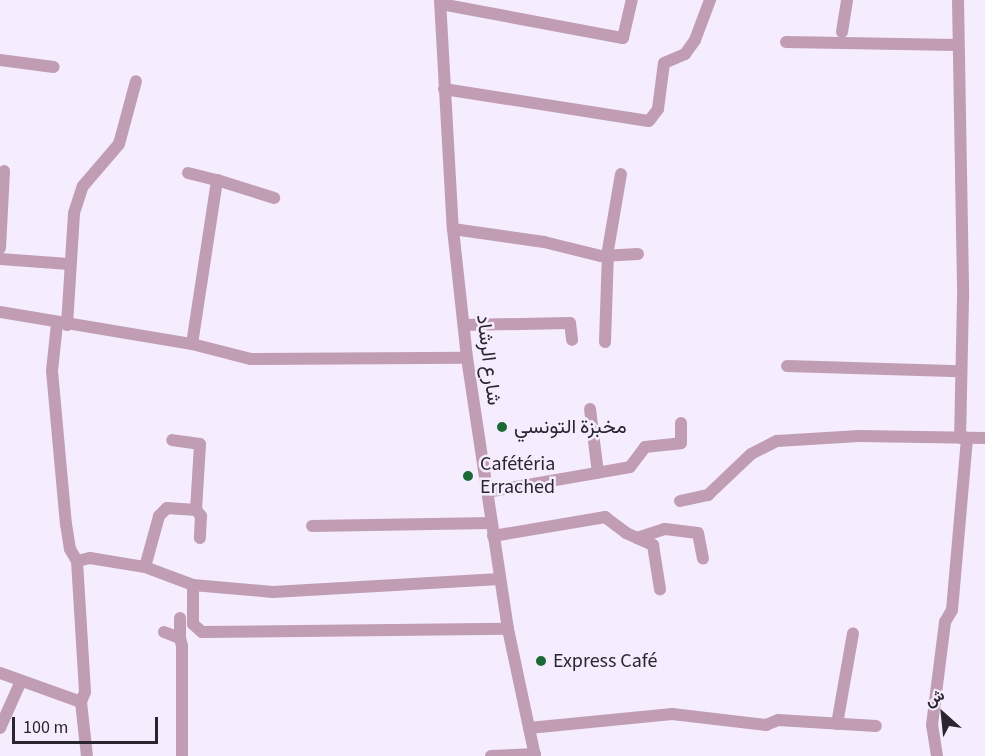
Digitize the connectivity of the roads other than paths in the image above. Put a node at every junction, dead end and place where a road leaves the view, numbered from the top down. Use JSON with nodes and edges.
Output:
{"nodes":[{"id":1,"x":632,"y":0,"type":"edge"},
{"id":2,"x":710,"y":0,"type":"edge"},
{"id":3,"x":847,"y":0,"type":"edge"},
{"id":4,"x":958,"y":0,"type":"edge"},
{"id":5,"x":441,"y":2,"type":"edge"},
{"id":6,"x":842,"y":32,"type":"dead end"},
{"id":7,"x":786,"y":42,"type":"dead end"},
{"id":8,"x":957,"y":45,"type":"junction"},
{"id":9,"x":0,"y":60,"type":"edge"},
{"id":10,"x":54,"y":67,"type":"dead end"},
{"id":11,"x":135,"y":81,"type":"dead end"},
{"id":12,"x":444,"y":89,"type":"junction"},
{"id":13,"x":4,"y":171,"type":"dead end"},
{"id":14,"x":188,"y":173,"type":"dead end"},
{"id":15,"x":621,"y":174,"type":"dead end"},
{"id":16,"x":217,"y":180,"type":"junction"},
{"id":17,"x":274,"y":198,"type":"dead end"},
{"id":18,"x":453,"y":229,"type":"junction"},
{"id":19,"x":0,"y":248,"type":"edge"},
{"id":20,"x":638,"y":254,"type":"dead end"},
{"id":21,"x":608,"y":257,"type":"junction"},
{"id":22,"x":0,"y":259,"type":"edge"},
{"id":23,"x":69,"y":264,"type":"junction"},
{"id":24,"x":0,"y":312,"type":"edge"},
{"id":25,"x":62,"y":325,"type":"junction"},
{"id":26,"x":464,"y":325,"type":"junction"},
{"id":27,"x":572,"y":340,"type":"dead end"},
{"id":28,"x":605,"y":342,"type":"dead end"},
{"id":29,"x":192,"y":344,"type":"junction"},
{"id":30,"x":467,"y":358,"type":"junction"},
{"id":31,"x":786,"y":366,"type":"dead end"},
{"id":32,"x":960,"y":371,"type":"junction"},
{"id":33,"x":590,"y":409,"type":"dead end"},
{"id":34,"x":681,"y":423,"type":"dead end"},
{"id":35,"x":963,"y":438,"type":"junction"},
{"id":36,"x":985,"y":438,"type":"edge"},
{"id":37,"x":172,"y":440,"type":"dead end"},
{"id":38,"x":598,"y":473,"type":"junction"},
{"id":39,"x":487,"y":492,"type":"junction"},
{"id":40,"x":680,"y":501,"type":"dead end"},
{"id":41,"x":196,"y":510,"type":"junction"},
{"id":42,"x":491,"y":523,"type":"junction"},
{"id":43,"x":312,"y":526,"type":"dead end"},
{"id":44,"x":493,"y":536,"type":"junction"},
{"id":45,"x":200,"y":538,"type":"dead end"},
{"id":46,"x":636,"y":538,"type":"junction"},
{"id":47,"x":703,"y":559,"type":"dead end"},
{"id":48,"x":77,"y":561,"type":"junction"},
{"id":49,"x":145,"y":567,"type":"junction"},
{"id":50,"x":500,"y":579,"type":"junction"},
{"id":51,"x":193,"y":585,"type":"junction"},
{"id":52,"x":660,"y":589,"type":"dead end"},
{"id":53,"x":180,"y":618,"type":"dead end"},
{"id":54,"x":508,"y":629,"type":"junction"},
{"id":55,"x":164,"y":632,"type":"dead end"},
{"id":56,"x":853,"y":633,"type":"dead end"},
{"id":57,"x":180,"y":638,"type":"junction"},
{"id":58,"x":0,"y":673,"type":"edge"},
{"id":59,"x":21,"y":681,"type":"junction"},
{"id":60,"x":81,"y":702,"type":"junction"},
{"id":61,"x":837,"y":724,"type":"junction"},
{"id":62,"x":876,"y":726,"type":"dead end"},
{"id":63,"x":0,"y":728,"type":"edge"},
{"id":64,"x":529,"y":728,"type":"junction"},
{"id":65,"x":535,"y":755,"type":"edge"},
{"id":66,"x":87,"y":756,"type":"edge"},
{"id":67,"x":182,"y":756,"type":"edge"},
{"id":68,"x":491,"y":756,"type":"edge"},
{"id":69,"x":937,"y":756,"type":"edge"}],
"edges":[{"from":1,"to":5,"type":"street"},
{"from":2,"to":12,"type":"street"},
{"from":3,"to":6,"type":"street"},
{"from":4,"to":8,"type":"street"},
{"from":5,"to":12,"type":"street","name":"شارع الرشاد"},
{"from":7,"to":8,"type":"street"},
{"from":8,"to":32,"type":"street"},
{"from":9,"to":10,"type":"street"},
{"from":11,"to":23,"type":"street"},
{"from":12,"to":18,"type":"street","name":"شارع الرشاد"},
{"from":13,"to":19,"type":"street"},
{"from":14,"to":16,"type":"street"},
{"from":15,"to":21,"type":"street"},
{"from":16,"to":17,"type":"street"},
{"from":16,"to":29,"type":"street"},
{"from":18,"to":21,"type":"street"},
{"from":18,"to":26,"type":"street","name":"شارع الرشاد"},
{"from":20,"to":21,"type":"street"},
{"from":21,"to":28,"type":"street"},
{"from":22,"to":23,"type":"street"},
{"from":23,"to":25,"type":"street"},
{"from":24,"to":25,"type":"street"},
{"from":25,"to":29,"type":"street"},
{"from":25,"to":48,"type":"street"},
{"from":26,"to":27,"type":"street"},
{"from":26,"to":30,"type":"street","name":"شارع الرشاد"},
{"from":29,"to":30,"type":"street"},
{"from":30,"to":39,"type":"street","name":"شارع الرشاد"},
{"from":31,"to":32,"type":"street"},
{"from":32,"to":35,"type":"street"},
{"from":33,"to":38,"type":"street"},
{"from":34,"to":38,"type":"street"},
{"from":35,"to":36,"type":"street"},
{"from":35,"to":40,"type":"street"},
{"from":35,"to":69,"type":"street"},
{"from":37,"to":41,"type":"street"},
{"from":38,"to":39,"type":"street"},
{"from":39,"to":42,"type":"street","name":"شارع الرشاد"},
{"from":41,"to":45,"type":"street"},
{"from":41,"to":49,"type":"street"},
{"from":42,"to":43,"type":"street"},
{"from":42,"to":44,"type":"street","name":"شارع الرشاد"},
{"from":44,"to":46,"type":"street"},
{"from":44,"to":50,"type":"street","name":"شارع الرشاد"},
{"from":46,"to":47,"type":"street"},
{"from":46,"to":52,"type":"street"},
{"from":48,"to":49,"type":"street"},
{"from":48,"to":60,"type":"street"},
{"from":49,"to":51,"type":"street"},
{"from":50,"to":51,"type":"street"},
{"from":50,"to":54,"type":"street","name":"شارع الرشاد"},
{"from":51,"to":54,"type":"street"},
{"from":53,"to":57,"type":"street"},
{"from":54,"to":64,"type":"street","name":"شارع الرشاد"},
{"from":55,"to":57,"type":"street"},
{"from":56,"to":61,"type":"street"},
{"from":57,"to":67,"type":"street"},
{"from":58,"to":59,"type":"street"},
{"from":59,"to":60,"type":"street"},
{"from":59,"to":63,"type":"street"},
{"from":60,"to":66,"type":"street"},
{"from":61,"to":62,"type":"street"},
{"from":61,"to":64,"type":"street"},
{"from":64,"to":65,"type":"street","name":"شارع الرشاد"},
{"from":65,"to":68,"type":"street"}]}
